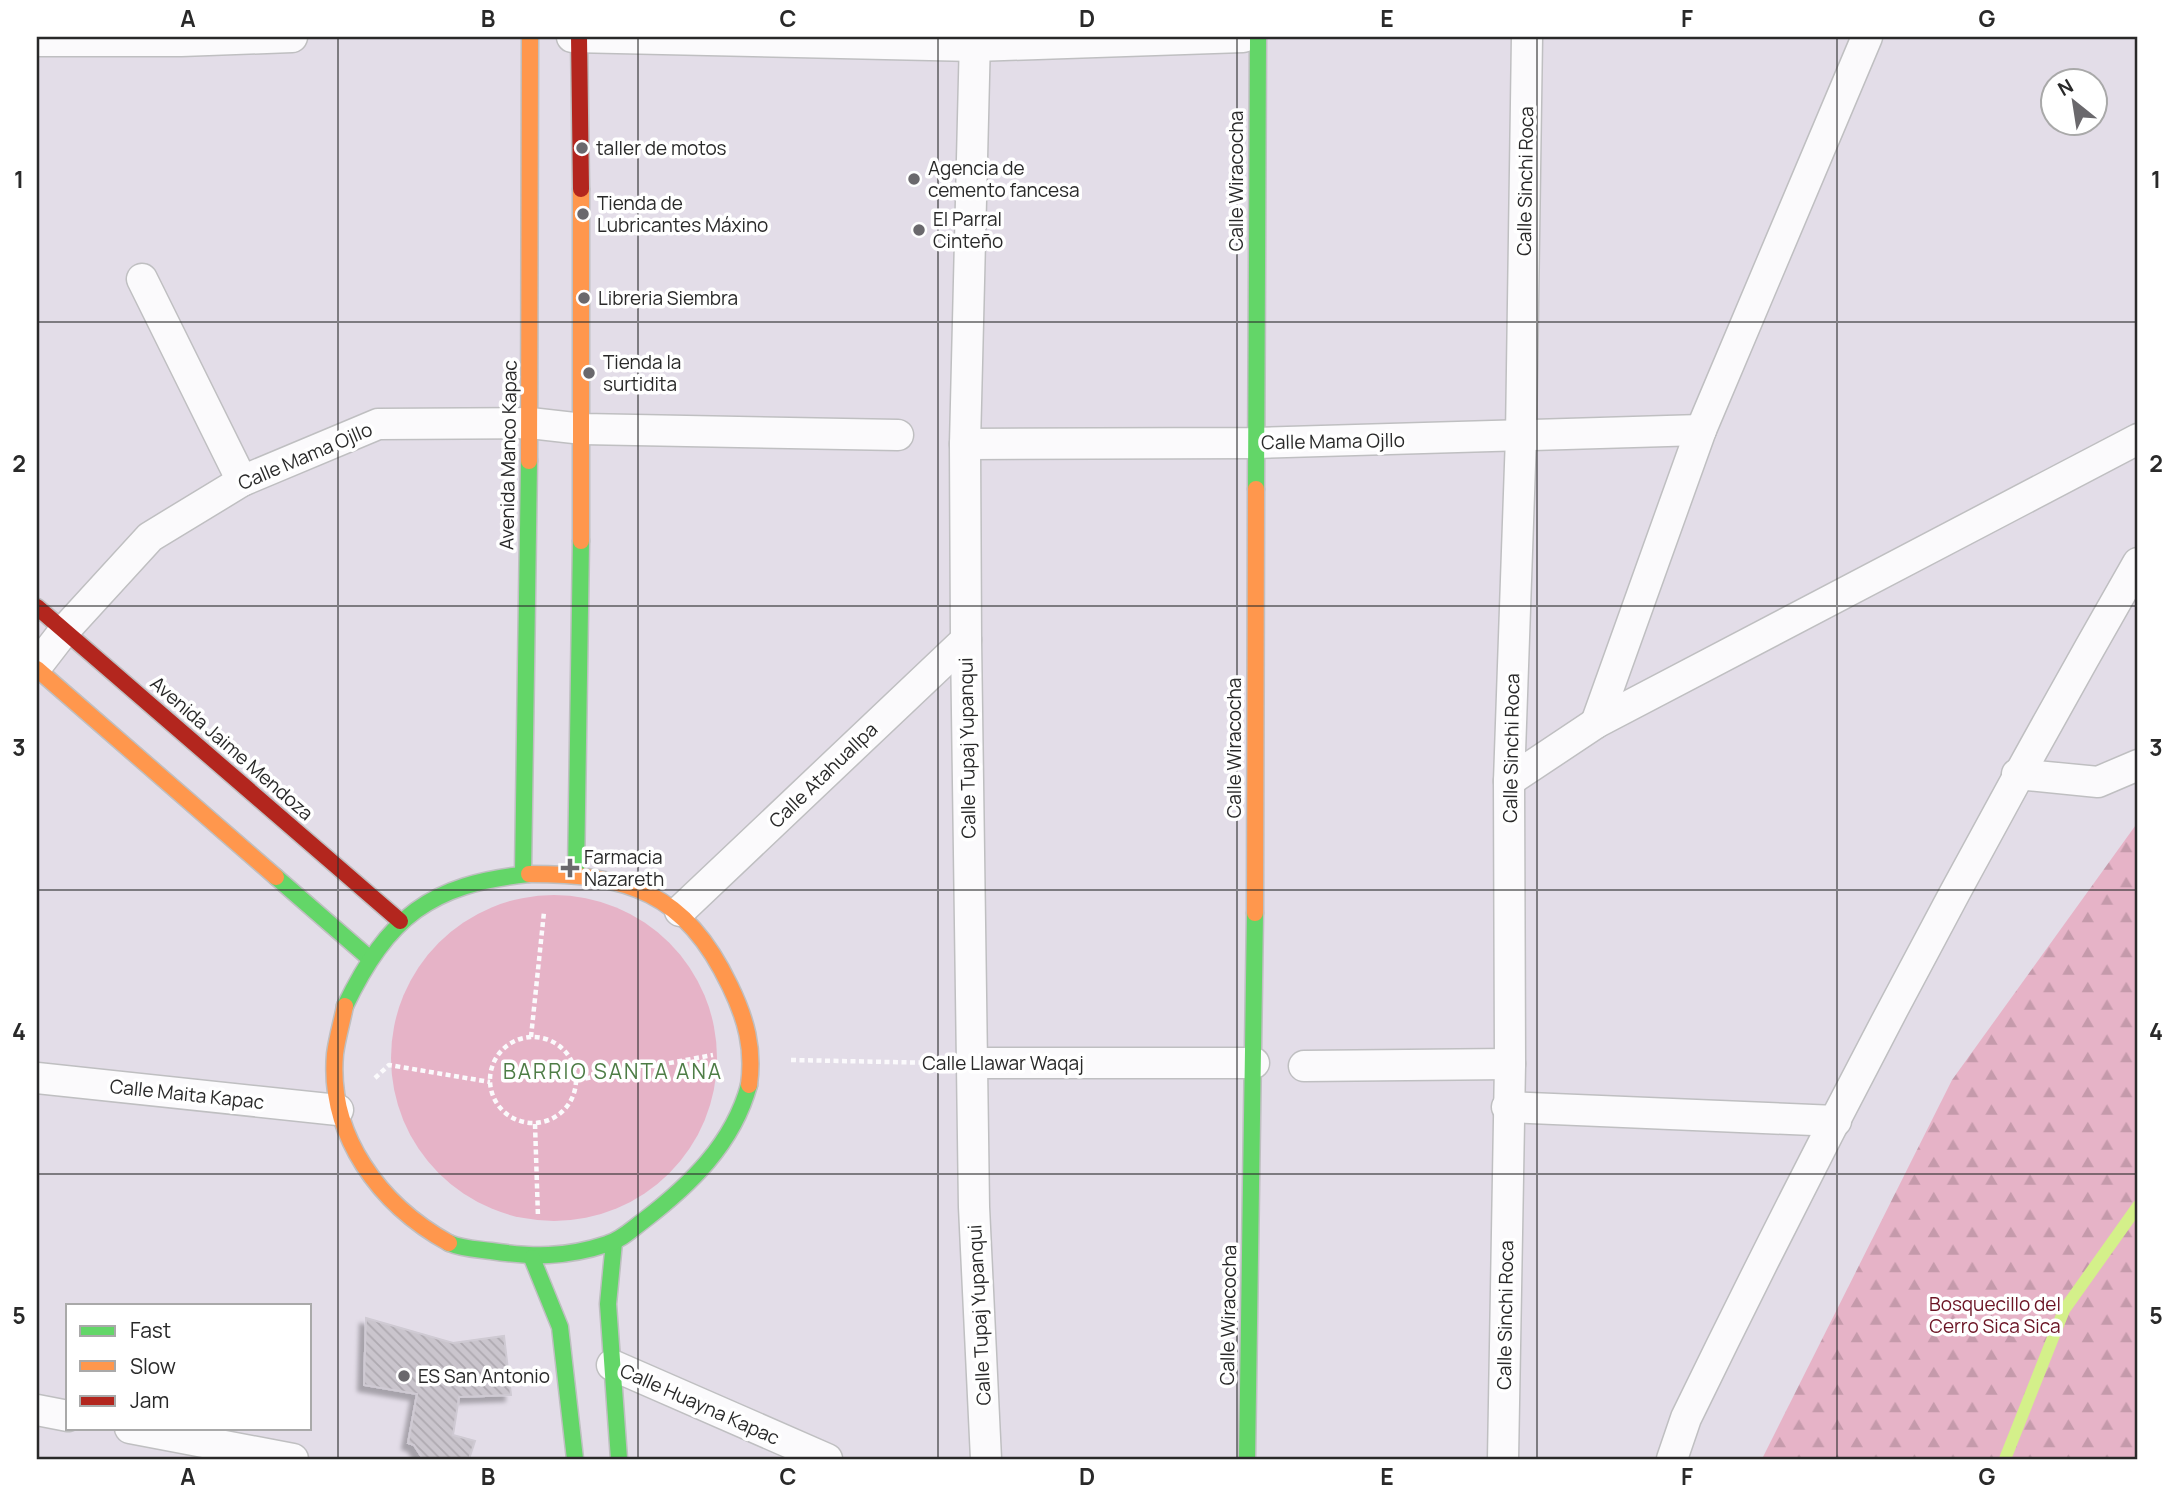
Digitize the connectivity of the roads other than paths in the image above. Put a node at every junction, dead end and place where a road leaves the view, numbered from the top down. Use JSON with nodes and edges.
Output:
{"nodes":[{"id":1,"x":292,"y":37,"type":"edge"},
{"id":2,"x":530,"y":37,"type":"edge"},
{"id":3,"x":577,"y":37,"type":"edge"},
{"id":4,"x":1242,"y":37,"type":"edge"},
{"id":5,"x":1258,"y":37,"type":"edge"},
{"id":6,"x":1527,"y":37,"type":"edge"},
{"id":7,"x":1867,"y":37,"type":"edge"},
{"id":8,"x":37,"y":41,"type":"edge"},
{"id":9,"x":975,"y":41,"type":"edge"},
{"id":10,"x":142,"y":279,"type":"dead end"},
{"id":11,"x":530,"y":423,"type":"junction"},
{"id":12,"x":583,"y":429,"type":"junction"},
{"id":13,"x":1701,"y":430,"type":"junction"},
{"id":14,"x":898,"y":435,"type":"dead end"},
{"id":15,"x":1521,"y":436,"type":"junction"},
{"id":16,"x":2138,"y":439,"type":"edge"},
{"id":17,"x":1256,"y":443,"type":"junction"},
{"id":18,"x":965,"y":444,"type":"junction"},
{"id":19,"x":242,"y":481,"type":"junction"},
{"id":20,"x":2138,"y":563,"type":"edge"},
{"id":21,"x":37,"y":607,"type":"edge"},
{"id":22,"x":64,"y":631,"type":"junction"},
{"id":23,"x":966,"y":640,"type":"junction"},
{"id":24,"x":37,"y":668,"type":"edge"},
{"id":25,"x":1596,"y":723,"type":"junction"},
{"id":26,"x":2138,"y":765,"type":"edge"},
{"id":27,"x":2017,"y":774,"type":"junction"},
{"id":28,"x":1509,"y":781,"type":"junction"},
{"id":29,"x":526,"y":874,"type":"junction"},
{"id":30,"x":576,"y":874,"type":"junction"},
{"id":31,"x":680,"y":911,"type":"junction"},
{"id":32,"x":400,"y":921,"type":"junction"},
{"id":33,"x":368,"y":957,"type":"junction"},
{"id":34,"x":972,"y":1063,"type":"junction"},
{"id":35,"x":1254,"y":1063,"type":"junction"},
{"id":36,"x":1510,"y":1064,"type":"junction"},
{"id":37,"x":1304,"y":1066,"type":"dead end"},
{"id":38,"x":37,"y":1078,"type":"edge"},
{"id":39,"x":1507,"y":1108,"type":"junction"},
{"id":40,"x":338,"y":1110,"type":"junction"},
{"id":41,"x":1836,"y":1121,"type":"junction"},
{"id":42,"x":614,"y":1242,"type":"junction"},
{"id":43,"x":537,"y":1257,"type":"junction"},
{"id":44,"x":612,"y":1365,"type":"junction"},
{"id":45,"x":37,"y":1410,"type":"edge"},
{"id":46,"x":66,"y":1416,"type":"edge"},
{"id":47,"x":141,"y":1430,"type":"edge"},
{"id":48,"x":293,"y":1459,"type":"edge"},
{"id":49,"x":575,"y":1459,"type":"edge"},
{"id":50,"x":619,"y":1459,"type":"edge"},
{"id":51,"x":827,"y":1459,"type":"edge"},
{"id":52,"x":986,"y":1459,"type":"edge"},
{"id":53,"x":1247,"y":1459,"type":"edge"},
{"id":54,"x":1503,"y":1459,"type":"edge"},
{"id":55,"x":1672,"y":1459,"type":"edge"}],
"edges":[{"from":1,"to":8,"type":"street"},
{"from":2,"to":11,"type":"main road","name":"Avenida Manco Kapac"},
{"from":3,"to":9,"type":"street"},
{"from":3,"to":12,"type":"main road"},
{"from":4,"to":9,"type":"street"},
{"from":5,"to":17,"type":"main road","name":"Calle Wiracocha"},
{"from":6,"to":15,"type":"street","name":"Calle Sinchi Roca"},
{"from":7,"to":13,"type":"street"},
{"from":9,"to":18,"type":"street","name":"Calle Tupaj Yupanqui"},
{"from":10,"to":19,"type":"street"},
{"from":11,"to":12,"type":"street","name":"Calle Mama Ojllo"},
{"from":11,"to":19,"type":"street","name":"Calle Mama Ojllo"},
{"from":11,"to":29,"type":"main road","name":"Avenida Manco Kapac"},
{"from":12,"to":14,"type":"street","name":"Calle Mama Ojllo"},
{"from":12,"to":30,"type":"main road"},
{"from":13,"to":15,"type":"street","name":"Calle Mama Ojllo"},
{"from":13,"to":25,"type":"street"},
{"from":15,"to":17,"type":"street","name":"Calle Mama Ojllo"},
{"from":15,"to":28,"type":"street","name":"Calle Sinchi Roca"},
{"from":16,"to":25,"type":"street"},
{"from":17,"to":18,"type":"street","name":"Calle Mama Ojllo"},
{"from":17,"to":35,"type":"main road","name":"Calle Wiracocha"},
{"from":18,"to":23,"type":"street","name":"Calle Tupaj Yupanqui"},
{"from":19,"to":22,"type":"street","name":"Calle Mama Ojllo"},
{"from":20,"to":27,"type":"street"},
{"from":21,"to":22,"type":"main road","name":"Avenida Jaime Mendoza"},
{"from":22,"to":24,"type":"street","name":"Calle Mama Ojllo"},
{"from":22,"to":32,"type":"main road","name":"Avenida Jaime Mendoza"},
{"from":23,"to":31,"type":"street","name":"Calle Atahuallpa"},
{"from":23,"to":34,"type":"street","name":"Calle Tupaj Yupanqui"},
{"from":24,"to":33,"type":"main road"},
{"from":25,"to":28,"type":"street"},
{"from":26,"to":27,"type":"street"},
{"from":27,"to":41,"type":"street"},
{"from":28,"to":36,"type":"street","name":"Calle Sinchi Roca"},
{"from":29,"to":30,"type":"main road"},
{"from":29,"to":32,"type":"main road"},
{"from":30,"to":31,"type":"main road"},
{"from":31,"to":42,"type":"main road"},
{"from":32,"to":33,"type":"main road"},
{"from":33,"to":40,"type":"main road"},
{"from":34,"to":35,"type":"street","name":"Calle Llawar Waqaj"},
{"from":34,"to":52,"type":"street","name":"Calle Tupaj Yupanqui"},
{"from":35,"to":53,"type":"main road","name":"Calle Wiracocha"},
{"from":36,"to":37,"type":"street"},
{"from":36,"to":39,"type":"street","name":"Calle Sinchi Roca"},
{"from":38,"to":40,"type":"street","name":"Calle Maita Kapac"},
{"from":39,"to":41,"type":"street"},
{"from":39,"to":54,"type":"street","name":"Calle Sinchi Roca"},
{"from":40,"to":43,"type":"main road"},
{"from":41,"to":55,"type":"street"},
{"from":42,"to":43,"type":"main road"},
{"from":42,"to":44,"type":"main road"},
{"from":43,"to":49,"type":"main road"},
{"from":44,"to":50,"type":"main road"},
{"from":44,"to":51,"type":"street","name":"Calle Huayna Kapac"},
{"from":45,"to":46,"type":"street"},
{"from":47,"to":48,"type":"street"}]}
